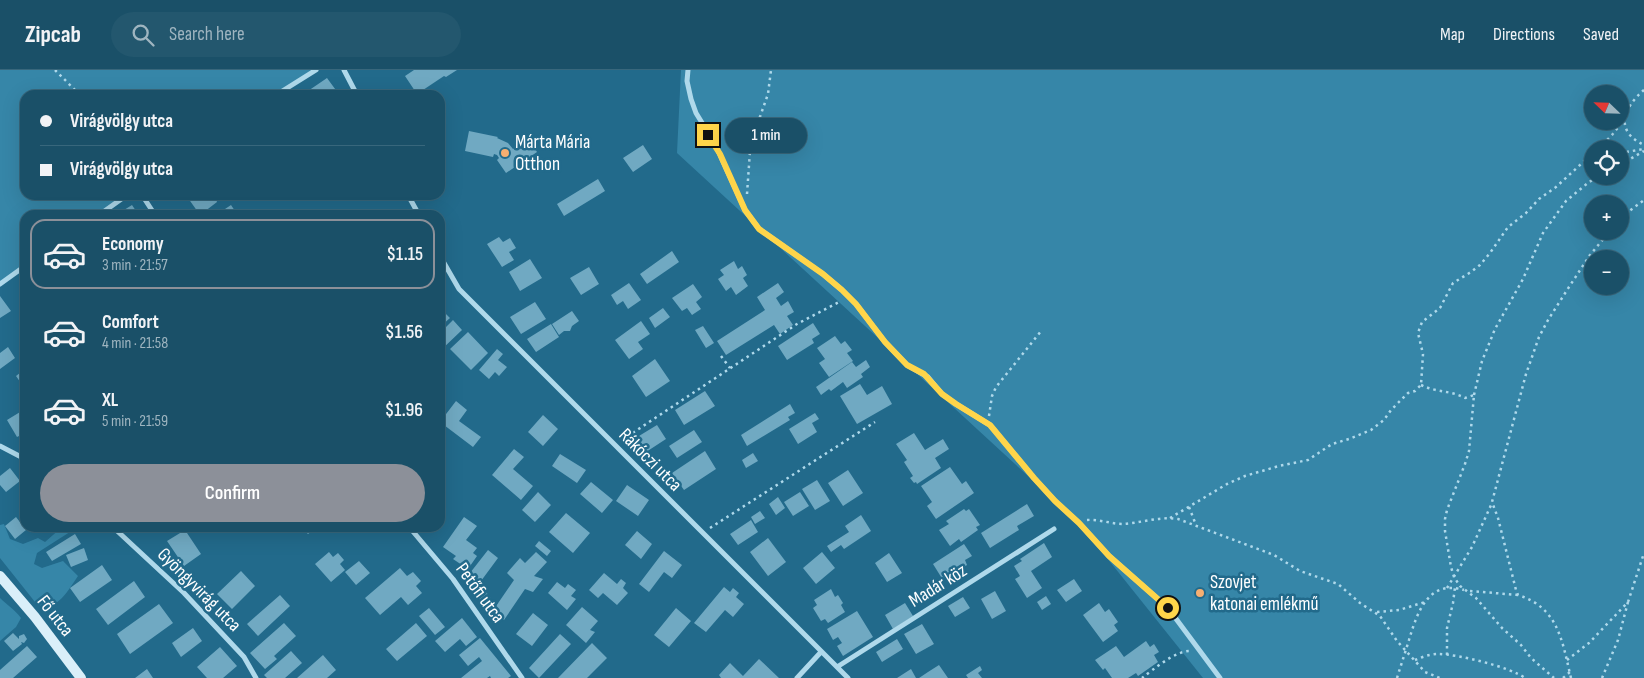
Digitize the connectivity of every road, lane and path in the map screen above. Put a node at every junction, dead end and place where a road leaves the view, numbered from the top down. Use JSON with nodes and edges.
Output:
{"nodes":[{"id":1,"x":55,"y":70,"type":"edge"},
{"id":2,"x":316,"y":70,"type":"edge"},
{"id":3,"x":344,"y":70,"type":"edge"},
{"id":4,"x":688,"y":70,"type":"edge"},
{"id":5,"x":771,"y":70,"type":"edge"},
{"id":6,"x":75,"y":90,"type":"edge"},
{"id":7,"x":284,"y":90,"type":"edge"},
{"id":8,"x":354,"y":90,"type":"edge"},
{"id":9,"x":1644,"y":90,"type":"edge"},
{"id":10,"x":1629,"y":109,"type":"edge"},
{"id":11,"x":1616,"y":130,"type":"edge"},
{"id":12,"x":1626,"y":130,"type":"edge"},
{"id":13,"x":1607,"y":140,"type":"edge"},
{"id":14,"x":1644,"y":149,"type":"edge"},
{"id":15,"x":1629,"y":152,"type":"edge"},
{"id":16,"x":1629,"y":159,"type":"edge"},
{"id":17,"x":1584,"y":162,"type":"edge"},
{"id":18,"x":1585,"y":185,"type":"edge"},
{"id":19,"x":121,"y":200,"type":"edge"},
{"id":20,"x":1644,"y":200,"type":"edge"},
{"id":21,"x":106,"y":210,"type":"edge"},
{"id":22,"x":745,"y":210,"type":"junction"},
{"id":23,"x":1629,"y":211,"type":"edge"},
{"id":24,"x":1602,"y":240,"type":"edge"},
{"id":25,"x":445,"y":265,"type":"edge"},
{"id":26,"x":20,"y":270,"type":"edge"},
{"id":27,"x":0,"y":284,"type":"edge"},
{"id":28,"x":848,"y":297,"type":"junction"},
{"id":29,"x":1042,"y":330,"type":"dead end"},
{"id":30,"x":721,"y":356,"type":"dead end"},
{"id":31,"x":730,"y":368,"type":"junction"},
{"id":32,"x":1421,"y":385,"type":"junction"},
{"id":33,"x":1474,"y":395,"type":"junction"},
{"id":34,"x":875,"y":422,"type":"dead end"},
{"id":35,"x":990,"y":425,"type":"junction"},
{"id":36,"x":614,"y":445,"type":"junction"},
{"id":37,"x":2,"y":447,"type":"edge"},
{"id":38,"x":0,"y":454,"type":"edge"},
{"id":39,"x":20,"y":457,"type":"edge"},
{"id":40,"x":1492,"y":502,"type":"junction"},
{"id":41,"x":1189,"y":507,"type":"junction"},
{"id":42,"x":1170,"y":518,"type":"junction"},
{"id":43,"x":1079,"y":523,"type":"junction"},
{"id":44,"x":1196,"y":525,"type":"junction"},
{"id":45,"x":1054,"y":530,"type":"dead end"},
{"id":46,"x":118,"y":532,"type":"edge"},
{"id":47,"x":413,"y":532,"type":"edge"},
{"id":48,"x":702,"y":533,"type":"junction"},
{"id":49,"x":1644,"y":553,"type":"edge"},
{"id":50,"x":0,"y":576,"type":"edge"},
{"id":51,"x":1454,"y":577,"type":"junction"},
{"id":52,"x":1455,"y":587,"type":"junction"},
{"id":53,"x":1447,"y":588,"type":"junction"},
{"id":54,"x":1468,"y":591,"type":"junction"},
{"id":55,"x":1518,"y":595,"type":"junction"},
{"id":56,"x":1425,"y":602,"type":"junction"},
{"id":57,"x":1628,"y":602,"type":"junction"},
{"id":58,"x":1376,"y":612,"type":"junction"},
{"id":59,"x":1200,"y":650,"type":"junction"},
{"id":60,"x":1405,"y":651,"type":"junction"},
{"id":61,"x":821,"y":652,"type":"junction"},
{"id":62,"x":1447,"y":655,"type":"junction"},
{"id":63,"x":1415,"y":660,"type":"junction"},
{"id":64,"x":1567,"y":660,"type":"junction"},
{"id":65,"x":837,"y":667,"type":"junction"},
{"id":66,"x":1570,"y":672,"type":"junction"},
{"id":67,"x":81,"y":678,"type":"edge"},
{"id":68,"x":256,"y":678,"type":"edge"},
{"id":69,"x":522,"y":678,"type":"edge"},
{"id":70,"x":796,"y":678,"type":"edge"},
{"id":71,"x":848,"y":678,"type":"edge"},
{"id":72,"x":1142,"y":678,"type":"edge"},
{"id":73,"x":1220,"y":678,"type":"edge"},
{"id":74,"x":1397,"y":678,"type":"edge"},
{"id":75,"x":1440,"y":678,"type":"edge"},
{"id":76,"x":1525,"y":678,"type":"edge"},
{"id":77,"x":1554,"y":678,"type":"edge"},
{"id":78,"x":1562,"y":678,"type":"edge"},
{"id":79,"x":1571,"y":678,"type":"edge"},
{"id":80,"x":1602,"y":678,"type":"edge"}],
"edges":[{"from":1,"to":6,"type":"path"},
{"from":2,"to":7,"type":"street"},
{"from":3,"to":8,"type":"street"},
{"from":4,"to":22,"type":"street"},
{"from":5,"to":22,"type":"path"},
{"from":9,"to":10,"type":"path"},
{"from":11,"to":13,"type":"path"},
{"from":12,"to":14,"type":"path"},
{"from":14,"to":15,"type":"path"},
{"from":14,"to":16,"type":"path"},
{"from":17,"to":32,"type":"path"},
{"from":18,"to":33,"type":"path"},
{"from":19,"to":21,"type":"street"},
{"from":20,"to":23,"type":"path"},
{"from":22,"to":28,"type":"street"},
{"from":24,"to":40,"type":"path"},
{"from":25,"to":36,"type":"street","name":"Rákóczi utca"},
{"from":26,"to":27,"type":"street"},
{"from":28,"to":31,"type":"path"},
{"from":28,"to":35,"type":"street"},
{"from":29,"to":35,"type":"path"},
{"from":30,"to":31,"type":"path"},
{"from":31,"to":36,"type":"path"},
{"from":32,"to":33,"type":"path"},
{"from":32,"to":41,"type":"path"},
{"from":33,"to":51,"type":"path"},
{"from":34,"to":48,"type":"path"},
{"from":35,"to":43,"type":"street"},
{"from":36,"to":48,"type":"street","name":"Rákóczi utca"},
{"from":37,"to":38,"type":"street"},
{"from":37,"to":39,"type":"street"},
{"from":40,"to":51,"type":"path"},
{"from":40,"to":55,"type":"path"},
{"from":41,"to":42,"type":"path"},
{"from":41,"to":44,"type":"path"},
{"from":42,"to":43,"type":"path"},
{"from":42,"to":44,"type":"path"},
{"from":43,"to":59,"type":"street"},
{"from":44,"to":58,"type":"path"},
{"from":45,"to":65,"type":"street","name":"Madár köz"},
{"from":46,"to":68,"type":"street","name":"Gyöngyvirág utca"},
{"from":47,"to":69,"type":"street","name":"Petőfi utca"},
{"from":48,"to":61,"type":"street","name":"Rákóczi utca"},
{"from":49,"to":57,"type":"path"},
{"from":50,"to":67,"type":"main road","name":"Fő utca"},
{"from":51,"to":53,"type":"path"},
{"from":51,"to":54,"type":"path"},
{"from":52,"to":53,"type":"path"},
{"from":52,"to":54,"type":"path"},
{"from":52,"to":62,"type":"path"},
{"from":53,"to":56,"type":"path"},
{"from":54,"to":55,"type":"path"},
{"from":54,"to":77,"type":"path"},
{"from":55,"to":64,"type":"path"},
{"from":56,"to":58,"type":"path"},
{"from":56,"to":60,"type":"path"},
{"from":57,"to":64,"type":"path"},
{"from":57,"to":80,"type":"path"},
{"from":58,"to":60,"type":"path"},
{"from":59,"to":72,"type":"path"},
{"from":59,"to":73,"type":"street"},
{"from":60,"to":63,"type":"path"},
{"from":60,"to":74,"type":"path"},
{"from":61,"to":65,"type":"street","name":"Rákóczi utca"},
{"from":61,"to":70,"type":"street"},
{"from":62,"to":63,"type":"path"},
{"from":62,"to":76,"type":"path"},
{"from":63,"to":75,"type":"path"},
{"from":64,"to":66,"type":"path"},
{"from":65,"to":71,"type":"street","name":"Rákóczi utca"},
{"from":66,"to":78,"type":"path"},
{"from":66,"to":79,"type":"path"}]}
